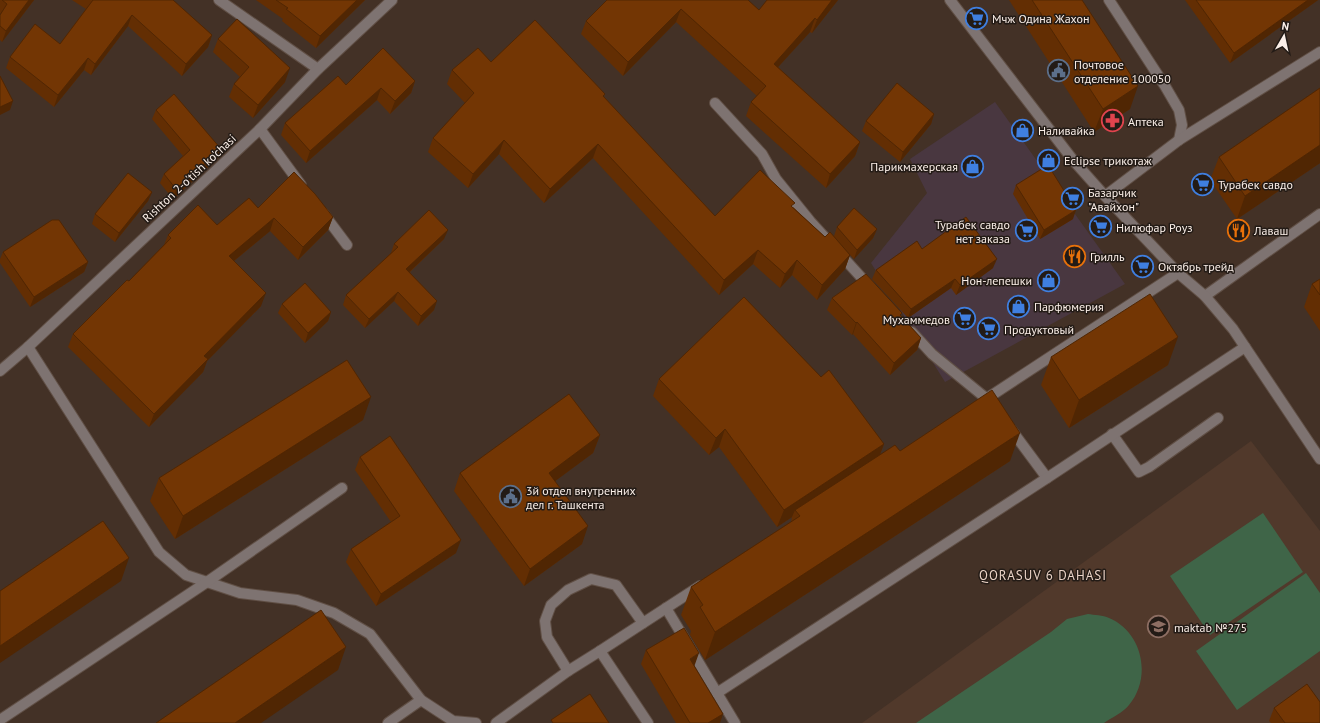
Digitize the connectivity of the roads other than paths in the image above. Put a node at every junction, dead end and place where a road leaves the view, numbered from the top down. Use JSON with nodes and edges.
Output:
{"nodes":[{"id":1,"x":219,"y":0,"type":"edge"},
{"id":2,"x":392,"y":0,"type":"edge"},
{"id":3,"x":950,"y":0,"type":"edge"},
{"id":4,"x":1109,"y":0,"type":"edge"},
{"id":5,"x":1320,"y":52,"type":"edge"},
{"id":6,"x":318,"y":69,"type":"junction"},
{"id":7,"x":715,"y":103,"type":"dead end"},
{"id":8,"x":260,"y":129,"type":"junction"},
{"id":9,"x":1179,"y":140,"type":"junction"},
{"id":10,"x":305,"y":190,"type":"edge"},
{"id":11,"x":1105,"y":196,"type":"junction"},
{"id":12,"x":314,"y":203,"type":"edge"},
{"id":13,"x":1320,"y":214,"type":"edge"},
{"id":14,"x":347,"y":245,"type":"dead end"},
{"id":15,"x":1178,"y":273,"type":"junction"},
{"id":16,"x":878,"y":296,"type":"edge"},
{"id":17,"x":1205,"y":296,"type":"junction"},
{"id":18,"x":905,"y":325,"type":"edge"},
{"id":19,"x":28,"y":347,"type":"junction"},
{"id":20,"x":1245,"y":347,"type":"junction"},
{"id":21,"x":0,"y":371,"type":"edge"},
{"id":22,"x":987,"y":399,"type":"junction"},
{"id":23,"x":973,"y":407,"type":"edge"},
{"id":24,"x":996,"y":411,"type":"edge"},
{"id":25,"x":1218,"y":418,"type":"dead end"},
{"id":26,"x":1005,"y":423,"type":"edge"},
{"id":27,"x":1112,"y":434,"type":"junction"},
{"id":28,"x":1320,"y":459,"type":"edge"},
{"id":29,"x":1047,"y":478,"type":"junction"},
{"id":30,"x":342,"y":488,"type":"dead end"},
{"id":31,"x":207,"y":582,"type":"junction"},
{"id":32,"x":706,"y":582,"type":"edge"},
{"id":33,"x":666,"y":608,"type":"junction"},
{"id":34,"x":643,"y":623,"type":"junction"},
{"id":35,"x":600,"y":651,"type":"junction"},
{"id":36,"x":568,"y":671,"type":"junction"},
{"id":37,"x":717,"y":693,"type":"junction"},
{"id":38,"x":421,"y":700,"type":"junction"},
{"id":39,"x":0,"y":720,"type":"edge"},
{"id":40,"x":388,"y":723,"type":"edge"},
{"id":41,"x":476,"y":723,"type":"edge"},
{"id":42,"x":496,"y":723,"type":"edge"},
{"id":43,"x":648,"y":723,"type":"edge"},
{"id":44,"x":735,"y":723,"type":"edge"}],
"edges":[{"from":1,"to":6,"type":"street"},
{"from":2,"to":6,"type":"street","name":"Rishton 2-o'tish ko'chasi"},
{"from":3,"to":11,"type":"street"},
{"from":4,"to":9,"type":"street"},
{"from":5,"to":9,"type":"street"},
{"from":6,"to":8,"type":"street","name":"Rishton 2-o'tish ko'chasi"},
{"from":7,"to":16,"type":"street"},
{"from":8,"to":10,"type":"street"},
{"from":8,"to":19,"type":"street","name":"Rishton 2-o'tish ko'chasi"},
{"from":9,"to":11,"type":"street"},
{"from":11,"to":15,"type":"street"},
{"from":12,"to":14,"type":"street"},
{"from":13,"to":17,"type":"street"},
{"from":15,"to":17,"type":"street"},
{"from":15,"to":22,"type":"street"},
{"from":17,"to":20,"type":"street"},
{"from":18,"to":22,"type":"street"},
{"from":19,"to":21,"type":"street","name":"Rishton 2-o'tish ko'chasi"},
{"from":19,"to":31,"type":"street"},
{"from":20,"to":27,"type":"street"},
{"from":20,"to":28,"type":"street"},
{"from":22,"to":23,"type":"street"},
{"from":22,"to":24,"type":"street"},
{"from":25,"to":27,"type":"street"},
{"from":26,"to":29,"type":"street"},
{"from":27,"to":29,"type":"street"},
{"from":29,"to":37,"type":"street"},
{"from":30,"to":31,"type":"street"},
{"from":31,"to":38,"type":"street"},
{"from":31,"to":39,"type":"street"},
{"from":32,"to":33,"type":"street"},
{"from":33,"to":34,"type":"street"},
{"from":33,"to":37,"type":"street"},
{"from":34,"to":35,"type":"street"},
{"from":34,"to":36,"type":"street"},
{"from":35,"to":36,"type":"street"},
{"from":35,"to":43,"type":"street"},
{"from":36,"to":42,"type":"street"},
{"from":37,"to":44,"type":"street"},
{"from":38,"to":40,"type":"street"},
{"from":38,"to":41,"type":"street"}]}
